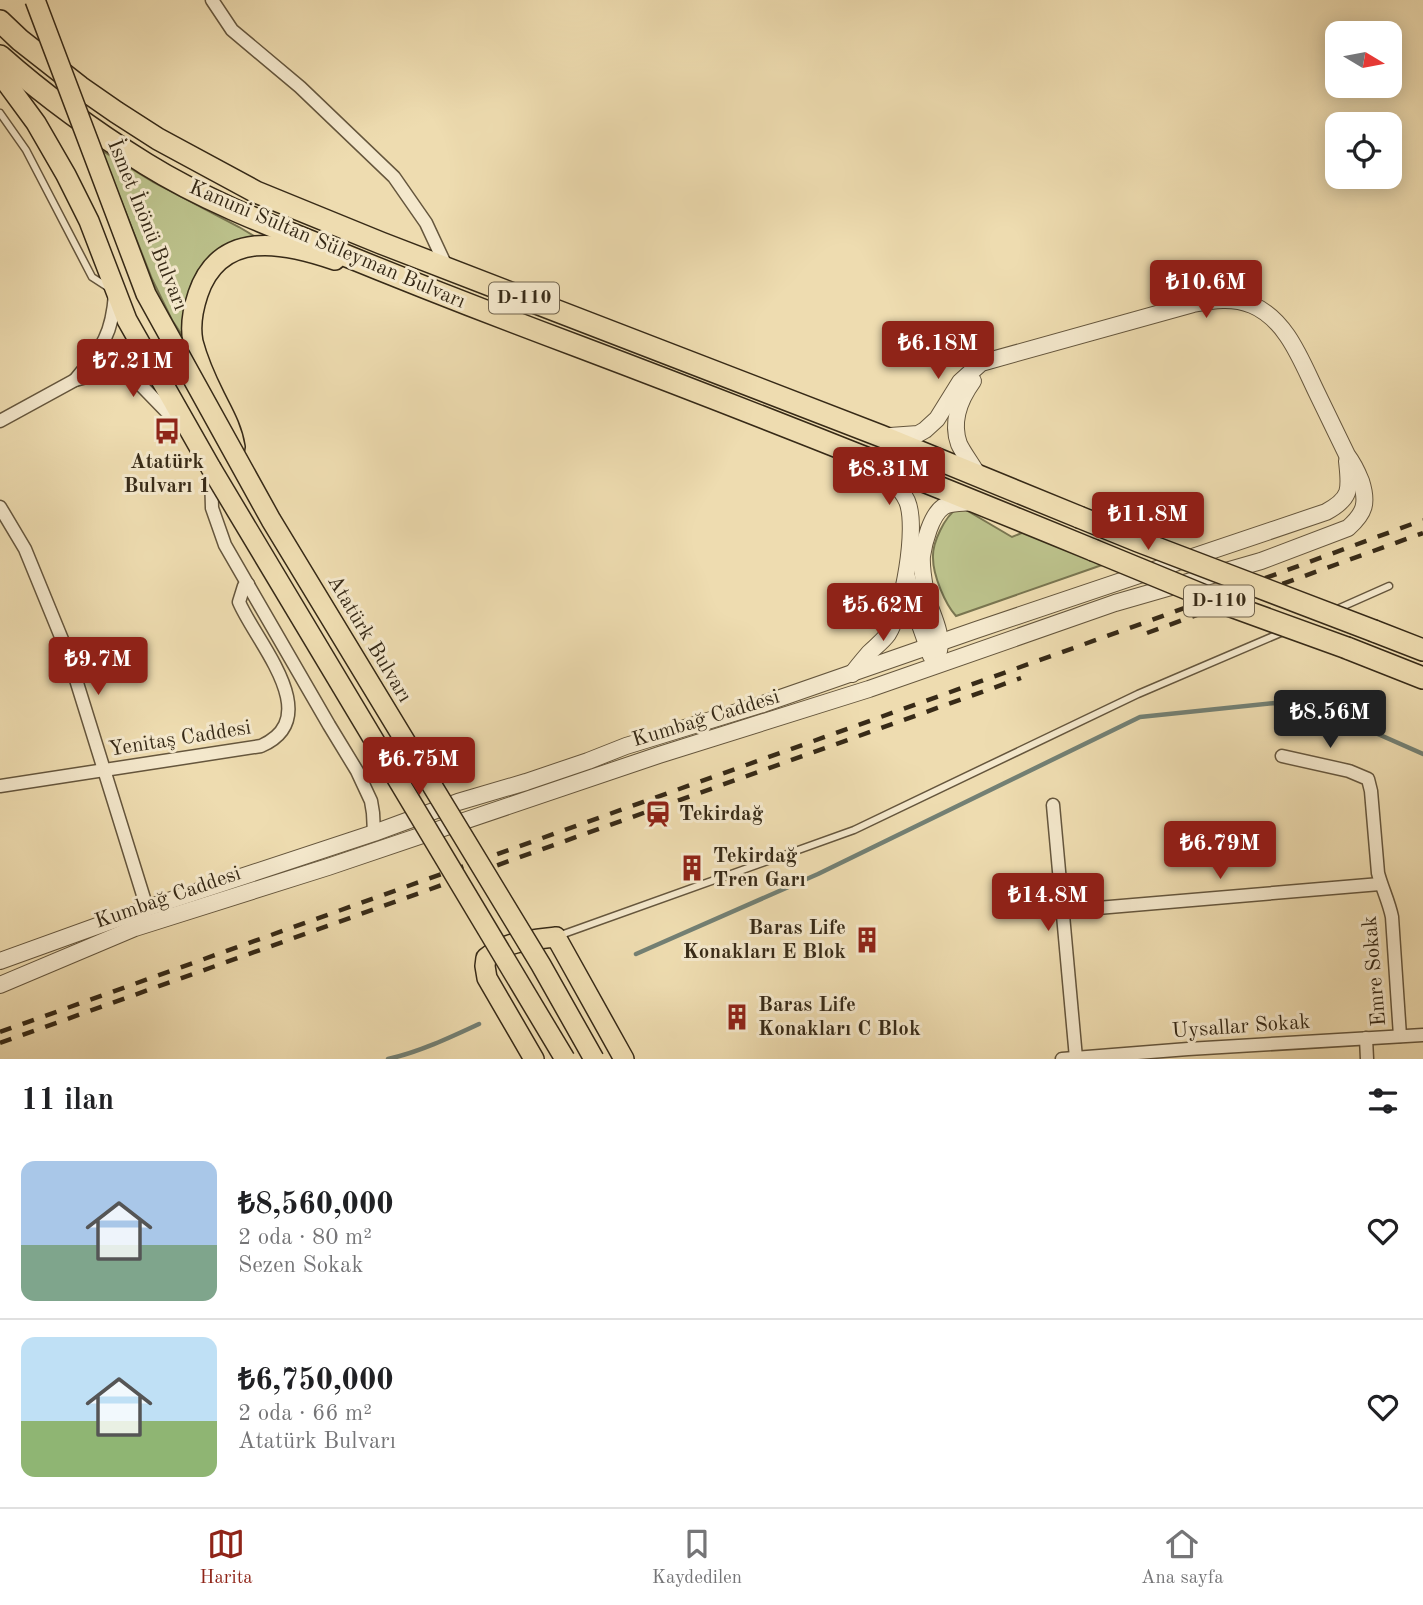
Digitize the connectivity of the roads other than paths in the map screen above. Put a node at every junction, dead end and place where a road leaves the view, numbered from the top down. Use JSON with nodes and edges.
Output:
{"nodes":[{"id":1,"x":35,"y":0,"type":"edge"},
{"id":2,"x":212,"y":0,"type":"edge"},
{"id":3,"x":0,"y":21,"type":"edge"},
{"id":4,"x":0,"y":55,"type":"edge"},
{"id":5,"x":0,"y":74,"type":"edge"},
{"id":6,"x":0,"y":113,"type":"edge"},
{"id":7,"x":447,"y":268,"type":"junction"},
{"id":8,"x":115,"y":291,"type":"junction"},
{"id":9,"x":433,"y":291,"type":"junction"},
{"id":10,"x":1001,"y":357,"type":"junction"},
{"id":11,"x":75,"y":380,"type":"junction"},
{"id":12,"x":0,"y":421,"type":"edge"},
{"id":13,"x":184,"y":422,"type":"junction"},
{"id":14,"x":881,"y":436,"type":"junction"},
{"id":15,"x":858,"y":455,"type":"junction"},
{"id":16,"x":1347,"y":455,"type":"junction"},
{"id":17,"x":236,"y":458,"type":"junction"},
{"id":18,"x":211,"y":468,"type":"junction"},
{"id":19,"x":979,"y":477,"type":"junction"},
{"id":20,"x":981,"y":504,"type":"junction"},
{"id":21,"x":0,"y":507,"type":"edge"},
{"id":22,"x":906,"y":574,"type":"junction"},
{"id":23,"x":248,"y":583,"type":"junction"},
{"id":24,"x":1389,"y":586,"type":"dead end"},
{"id":25,"x":1313,"y":619,"type":"dead end"},
{"id":26,"x":1301,"y":624,"type":"dead end"},
{"id":27,"x":934,"y":645,"type":"junction"},
{"id":28,"x":1423,"y":650,"type":"edge"},
{"id":29,"x":936,"y":666,"type":"junction"},
{"id":30,"x":852,"y":674,"type":"junction"},
{"id":31,"x":1423,"y":678,"type":"edge"},
{"id":32,"x":1282,"y":756,"type":"dead end"},
{"id":33,"x":103,"y":771,"type":"junction"},
{"id":34,"x":0,"y":786,"type":"edge"},
{"id":35,"x":1053,"y":805,"type":"dead end"},
{"id":36,"x":374,"y":833,"type":"junction"},
{"id":37,"x":1380,"y":884,"type":"junction"},
{"id":38,"x":146,"y":908,"type":"junction"},
{"id":39,"x":1062,"y":911,"type":"junction"},
{"id":40,"x":556,"y":937,"type":"junction"},
{"id":41,"x":0,"y":961,"type":"edge"},
{"id":42,"x":0,"y":985,"type":"edge"},
{"id":43,"x":1423,"y":1035,"type":"edge"},
{"id":44,"x":1400,"y":1036,"type":"junction"},
{"id":45,"x":1366,"y":1038,"type":"junction"},
{"id":46,"x":1252,"y":1046,"type":"junction"},
{"id":47,"x":1100,"y":1057,"type":"edge"},
{"id":48,"x":1076,"y":1058,"type":"edge"},
{"id":49,"x":534,"y":1059,"type":"edge"},
{"id":50,"x":565,"y":1059,"type":"edge"},
{"id":51,"x":594,"y":1059,"type":"edge"},
{"id":52,"x":624,"y":1059,"type":"edge"},
{"id":53,"x":1062,"y":1059,"type":"edge"},
{"id":54,"x":1257,"y":1059,"type":"edge"},
{"id":55,"x":1367,"y":1059,"type":"edge"}],
"edges":[{"from":1,"to":17,"type":"main road","name":"İsmet İnönü Bulvarı","bridge":true},
{"from":2,"to":7,"type":"street"},
{"from":3,"to":7,"type":"highway","name":"Kanuni Sultan Süleyman Bulvarı","number":"D-110"},
{"from":4,"to":9,"type":"highway","name":"Kanuni Sultan Süleyman Bulvarı","number":"D-110"},
{"from":5,"to":8,"type":"main road"},
{"from":6,"to":8,"type":"lane"},
{"from":7,"to":14,"type":"highway","name":"Kanuni Sultan Süleyman Bulvarı","number":"D-110"},
{"from":8,"to":11,"type":"street"},
{"from":8,"to":13,"type":"main road"},
{"from":9,"to":15,"type":"highway","name":"Kanuni Sultan Süleyman Bulvarı","number":"D-110"},
{"from":9,"to":17,"type":"main road"},
{"from":10,"to":14,"type":"street","name":"Kumbağ Caddesi"},
{"from":10,"to":16,"type":"street","name":"Kumbağ Caddesi"},
{"from":10,"to":19,"type":"street","name":"Kumbağ Caddesi"},
{"from":11,"to":12,"type":"street"},
{"from":11,"to":13,"type":"street"},
{"from":13,"to":18,"type":"main road"},
{"from":14,"to":19,"type":"highway","name":"Kanuni Sultan Süleyman Bulvarı","number":"D-110"},
{"from":15,"to":20,"type":"highway","name":"Kanuni Sultan Süleyman Bulvarı","number":"D-110"},
{"from":15,"to":22,"type":"street"},
{"from":16,"to":27,"type":"street","name":"Kumbağ Caddesi"},
{"from":16,"to":29,"type":"street","name":"Kumbağ Caddesi"},
{"from":17,"to":51,"type":"main road","name":"Atatürk Bulvarı","bridge":true},
{"from":18,"to":23,"type":"street"},
{"from":18,"to":50,"type":"main road","bridge":true},
{"from":19,"to":28,"type":"highway","name":"Kanuni Sultan Süleyman Bulvarı","number":"D-110","bridge":true},
{"from":20,"to":27,"type":"street"},
{"from":20,"to":31,"type":"highway","name":"Kanuni Sultan Süleyman Bulvarı","number":"D-110","bridge":true},
{"from":21,"to":33,"type":"street"},
{"from":22,"to":27,"type":"street"},
{"from":22,"to":30,"type":"street"},
{"from":23,"to":33,"type":"street","name":"Yenitaş Caddesi"},
{"from":23,"to":36,"type":"street"},
{"from":24,"to":25,"type":"lane"},
{"from":26,"to":40,"type":"lane"},
{"from":27,"to":29,"type":"street"},
{"from":27,"to":30,"type":"street","name":"Kumbağ Caddesi"},
{"from":29,"to":42,"type":"street","name":"Kumbağ Caddesi"},
{"from":30,"to":36,"type":"street","name":"Kumbağ Caddesi"},
{"from":32,"to":37,"type":"street","name":"Emre Sokak"},
{"from":33,"to":34,"type":"street","name":"Yenitaş Caddesi"},
{"from":33,"to":38,"type":"street"},
{"from":35,"to":39,"type":"street"},
{"from":36,"to":38,"type":"street","name":"Kumbağ Caddesi"},
{"from":37,"to":39,"type":"street"},
{"from":37,"to":44,"type":"street","name":"Emre Sokak"},
{"from":38,"to":41,"type":"street","name":"Kumbağ Caddesi"},
{"from":39,"to":48,"type":"street"},
{"from":40,"to":49,"type":"main road"},
{"from":40,"to":52,"type":"main road"},
{"from":43,"to":44,"type":"street","name":"Uysallar Sokak"},
{"from":44,"to":45,"type":"street","name":"Uysallar Sokak"},
{"from":45,"to":46,"type":"street","name":"Uysallar Sokak"},
{"from":45,"to":55,"type":"street","name":"Emre Sokak"},
{"from":46,"to":47,"type":"street","name":"Uysallar Sokak"},
{"from":46,"to":54,"type":"street"},
{"from":47,"to":48,"type":"street","name":"Uysallar Sokak"},
{"from":48,"to":53,"type":"street","name":"Uysallar Sokak"}]}
